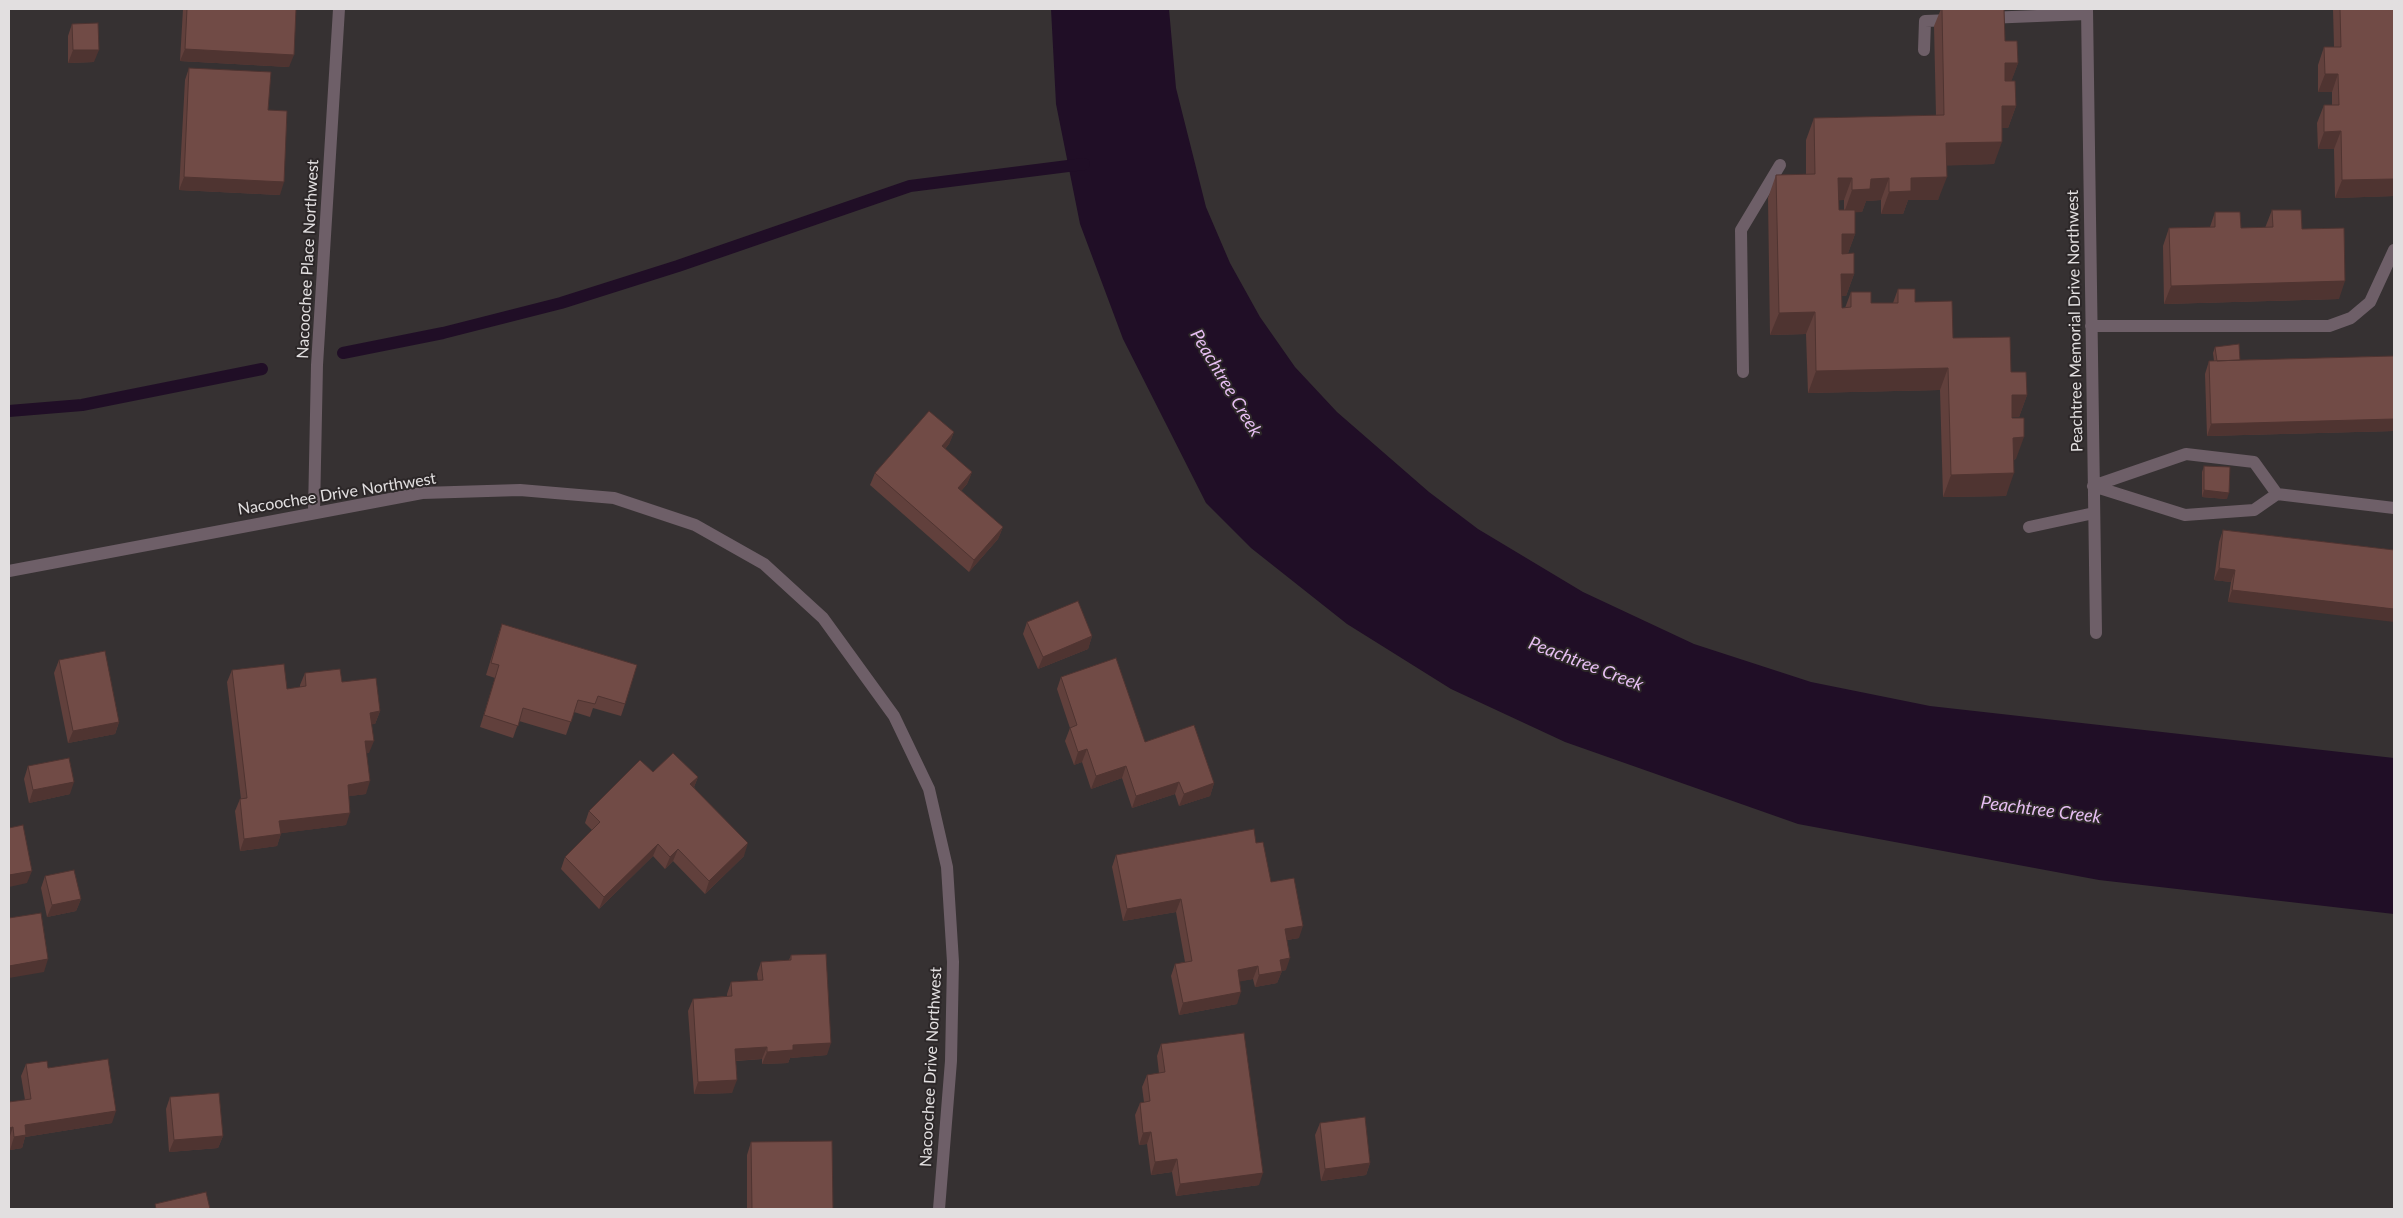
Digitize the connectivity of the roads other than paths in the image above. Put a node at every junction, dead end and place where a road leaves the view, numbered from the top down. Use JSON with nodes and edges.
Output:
{"nodes":[{"id":1,"x":339,"y":9,"type":"edge"},
{"id":2,"x":2087,"y":11,"type":"edge"},
{"id":3,"x":1924,"y":50,"type":"dead end"},
{"id":4,"x":1780,"y":165,"type":"dead end"},
{"id":5,"x":2394,"y":250,"type":"edge"},
{"id":6,"x":2091,"y":326,"type":"junction"},
{"id":7,"x":1743,"y":372,"type":"dead end"},
{"id":8,"x":2094,"y":486,"type":"junction"},
{"id":9,"x":2277,"y":494,"type":"junction"},
{"id":10,"x":2394,"y":508,"type":"edge"},
{"id":11,"x":314,"y":512,"type":"junction"},
{"id":12,"x":2094,"y":513,"type":"junction"},
{"id":13,"x":2029,"y":528,"type":"dead end"},
{"id":14,"x":9,"y":571,"type":"edge"},
{"id":15,"x":2096,"y":633,"type":"dead end"},
{"id":16,"x":939,"y":1209,"type":"edge"}],
"edges":[{"from":1,"to":11,"type":"street","name":"Nacoochee Place Northwest"},
{"from":2,"to":3,"type":"street"},
{"from":2,"to":6,"type":"street","name":"Peachtree Memorial Drive Northwest"},
{"from":4,"to":7,"type":"street"},
{"from":5,"to":6,"type":"street"},
{"from":6,"to":8,"type":"street","name":"Peachtree Memorial Drive Northwest"},
{"from":8,"to":9,"type":"street"},
{"from":8,"to":9,"type":"street"},
{"from":8,"to":12,"type":"street","name":"Peachtree Memorial Drive Northwest"},
{"from":9,"to":10,"type":"street"},
{"from":11,"to":14,"type":"street","name":"Nacoochee Drive Northwest"},
{"from":11,"to":16,"type":"street","name":"Nacoochee Drive Northwest"},
{"from":12,"to":13,"type":"street"},
{"from":12,"to":15,"type":"street","name":"Peachtree Memorial Drive Northwest"}]}
